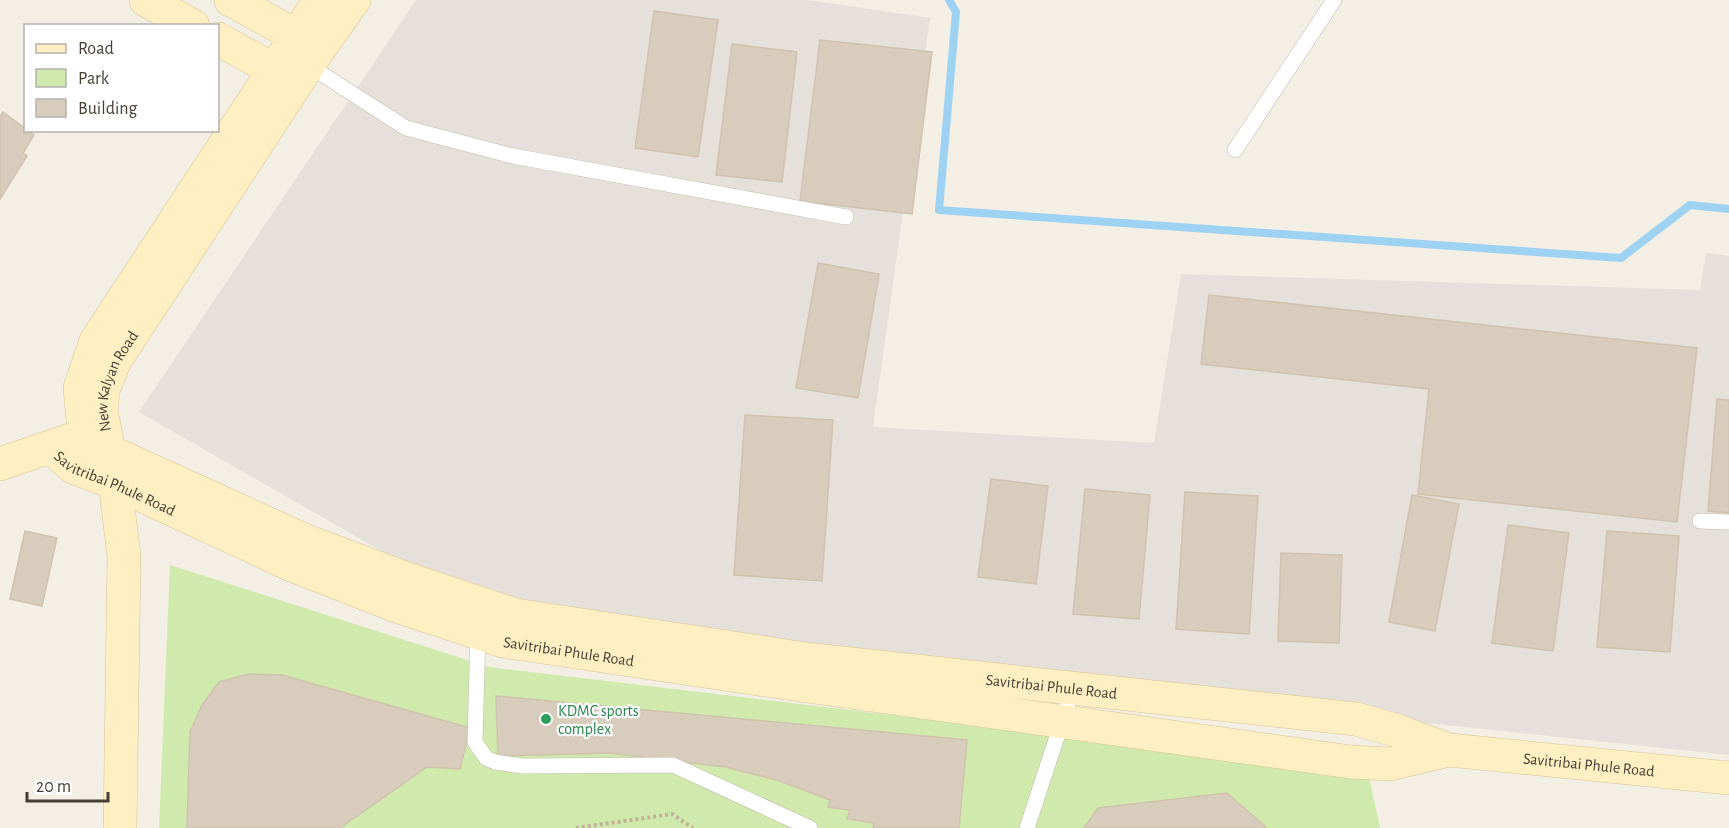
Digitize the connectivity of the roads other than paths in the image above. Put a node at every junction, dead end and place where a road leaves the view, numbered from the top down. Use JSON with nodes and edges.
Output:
{"nodes":[{"id":1,"x":146,"y":0,"type":"edge"},
{"id":2,"x":231,"y":0,"type":"edge"},
{"id":3,"x":320,"y":0,"type":"edge"},
{"id":4,"x":354,"y":0,"type":"edge"},
{"id":5,"x":1334,"y":0,"type":"edge"},
{"id":6,"x":189,"y":24,"type":"edge"},
{"id":7,"x":219,"y":39,"type":"edge"},
{"id":8,"x":298,"y":60,"type":"junction"},
{"id":9,"x":1235,"y":150,"type":"dead end"},
{"id":10,"x":846,"y":217,"type":"dead end"},
{"id":11,"x":99,"y":461,"type":"junction"},
{"id":12,"x":0,"y":464,"type":"edge"},
{"id":13,"x":1700,"y":520,"type":"dead end"},
{"id":14,"x":1729,"y":522,"type":"edge"},
{"id":15,"x":478,"y":634,"type":"junction"},
{"id":16,"x":561,"y":635,"type":"junction"},
{"id":17,"x":1073,"y":688,"type":"junction"},
{"id":18,"x":1062,"y":722,"type":"junction"},
{"id":19,"x":1449,"y":750,"type":"junction"},
{"id":20,"x":1729,"y":778,"type":"edge"},
{"id":21,"x":99,"y":828,"type":"edge"},
{"id":22,"x":120,"y":828,"type":"edge"},
{"id":23,"x":810,"y":828,"type":"edge"},
{"id":24,"x":1027,"y":828,"type":"edge"}],
"edges":[{"from":1,"to":6,"type":"street"},
{"from":2,"to":8,"type":"street"},
{"from":3,"to":8,"type":"street","name":"New Kalyan Road"},
{"from":4,"to":8,"type":"street","name":"New Kalyan Road"},
{"from":5,"to":9,"type":"lane"},
{"from":7,"to":8,"type":"street"},
{"from":8,"to":10,"type":"lane"},
{"from":8,"to":11,"type":"street","name":"New Kalyan Road"},
{"from":11,"to":12,"type":"street","name":"Savitribai Phule Road"},
{"from":11,"to":15,"type":"street","name":"Savitribai Phule Road"},
{"from":11,"to":16,"type":"street","name":"Savitribai Phule Road"},
{"from":11,"to":21,"type":"street","name":"New Kalyan Road"},
{"from":11,"to":22,"type":"street","name":"New Kalyan Road"},
{"from":13,"to":14,"type":"lane"},
{"from":15,"to":16,"type":"street","name":"Savitribai Phule Road"},
{"from":15,"to":23,"type":"lane"},
{"from":16,"to":17,"type":"street","name":"Savitribai Phule Road"},
{"from":16,"to":18,"type":"street","name":"Savitribai Phule Road"},
{"from":17,"to":18,"type":"lane"},
{"from":17,"to":19,"type":"street","name":"Savitribai Phule Road"},
{"from":18,"to":19,"type":"street","name":"Savitribai Phule Road"},
{"from":18,"to":24,"type":"lane"},
{"from":19,"to":20,"type":"street","name":"Savitribai Phule Road"}]}
